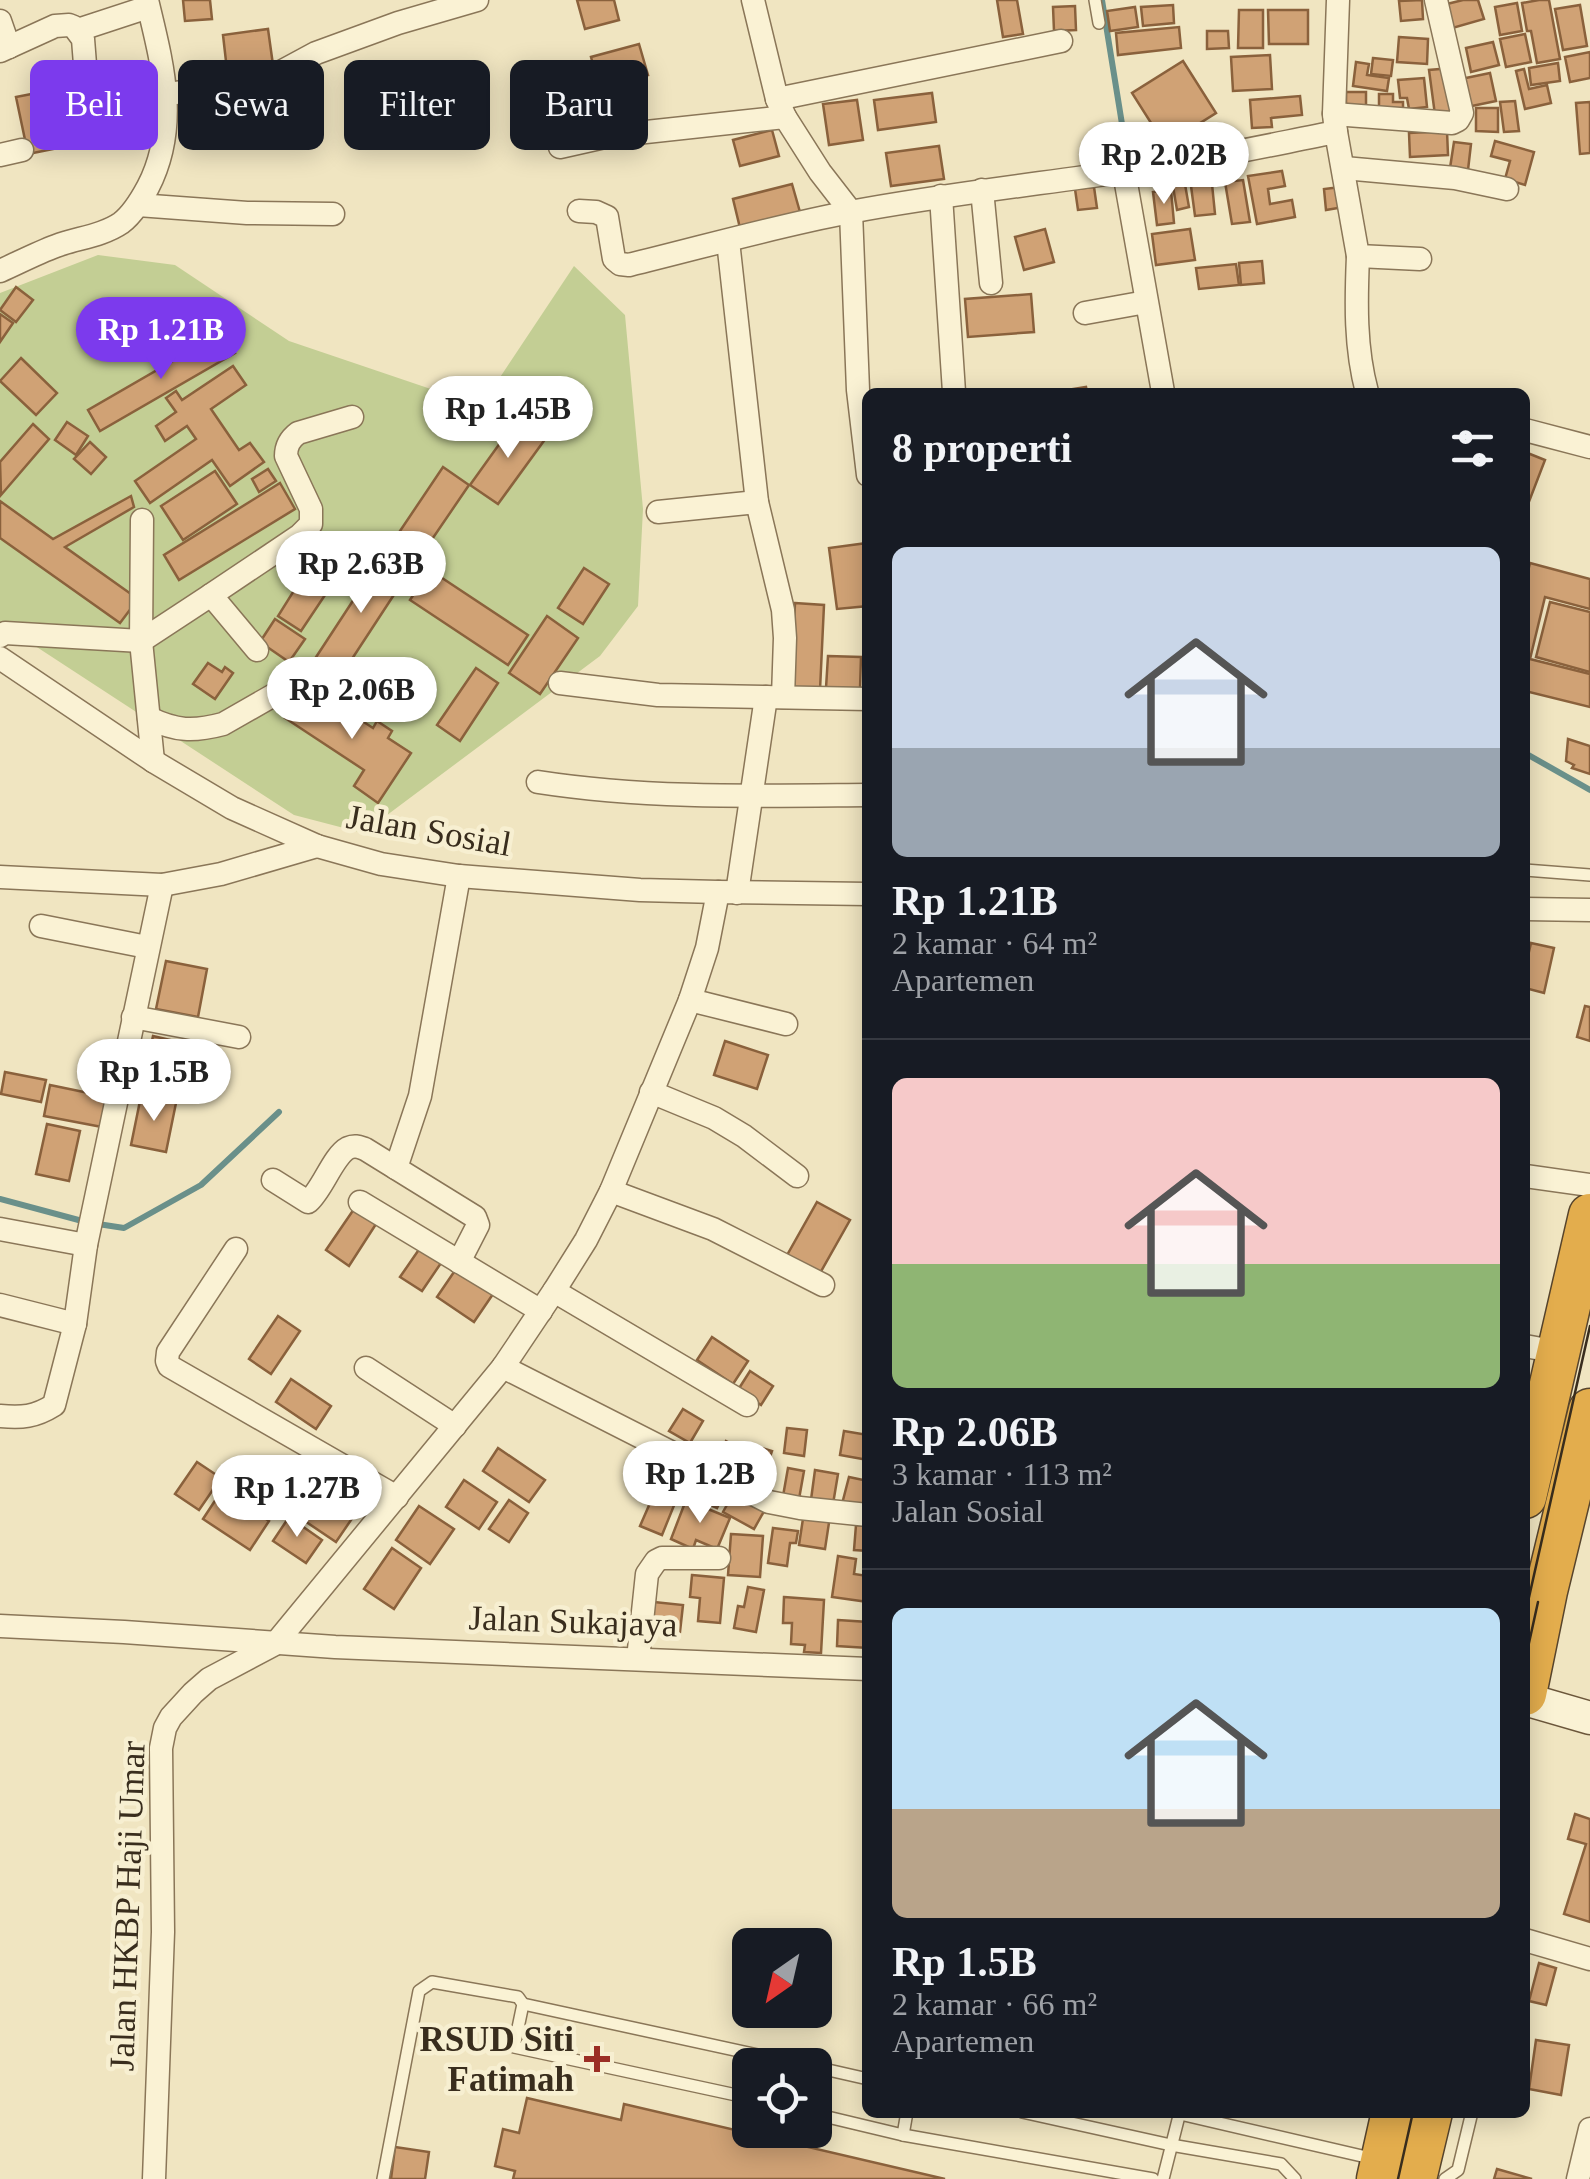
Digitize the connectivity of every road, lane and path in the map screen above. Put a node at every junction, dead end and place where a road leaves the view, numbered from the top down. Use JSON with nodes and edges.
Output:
{"nodes":[{"id":1,"x":476,"y":0,"type":"edge"},
{"id":2,"x":753,"y":0,"type":"edge"},
{"id":3,"x":1094,"y":0,"type":"edge"},
{"id":4,"x":1338,"y":0,"type":"edge"},
{"id":5,"x":1436,"y":0,"type":"edge"},
{"id":6,"x":148,"y":4,"type":"edge"},
{"id":7,"x":0,"y":22,"type":"edge"},
{"id":8,"x":1099,"y":24,"type":"dead end"},
{"id":9,"x":78,"y":30,"type":"junction"},
{"id":10,"x":1061,"y":41,"type":"dead end"},
{"id":11,"x":5,"y":49,"type":"edge"},
{"id":12,"x":84,"y":60,"type":"edge"},
{"id":13,"x":168,"y":94,"type":"junction"},
{"id":14,"x":781,"y":108,"type":"junction"},
{"id":15,"x":1335,"y":123,"type":"junction"},
{"id":16,"x":648,"y":130,"type":"edge"},
{"id":17,"x":1344,"y":168,"type":"junction"},
{"id":18,"x":1124,"y":172,"type":"junction"},
{"id":19,"x":1507,"y":189,"type":"dead end"},
{"id":20,"x":982,"y":190,"type":"junction"},
{"id":21,"x":941,"y":196,"type":"junction"},
{"id":22,"x":138,"y":205,"type":"junction"},
{"id":23,"x":579,"y":211,"type":"dead end"},
{"id":24,"x":851,"y":212,"type":"junction"},
{"id":25,"x":332,"y":214,"type":"dead end"},
{"id":26,"x":728,"y":241,"type":"junction"},
{"id":27,"x":1358,"y":256,"type":"junction"},
{"id":28,"x":1420,"y":259,"type":"dead end"},
{"id":29,"x":0,"y":271,"type":"edge"},
{"id":30,"x":998,"y":286,"type":"dead end"},
{"id":31,"x":1146,"y":302,"type":"junction"},
{"id":32,"x":1084,"y":314,"type":"dead end"},
{"id":33,"x":954,"y":388,"type":"edge"},
{"id":34,"x":1162,"y":388,"type":"edge"},
{"id":35,"x":1366,"y":388,"type":"edge"},
{"id":36,"x":352,"y":418,"type":"dead end"},
{"id":37,"x":862,"y":424,"type":"edge"},
{"id":38,"x":1530,"y":431,"type":"edge"},
{"id":39,"x":1590,"y":446,"type":"edge"},
{"id":40,"x":756,"y":502,"type":"junction"},
{"id":41,"x":658,"y":512,"type":"dead end"},
{"id":42,"x":142,"y":520,"type":"dead end"},
{"id":43,"x":211,"y":595,"type":"junction"},
{"id":44,"x":0,"y":636,"type":"edge"},
{"id":45,"x":141,"y":641,"type":"junction"},
{"id":46,"x":257,"y":650,"type":"dead end"},
{"id":47,"x":0,"y":658,"type":"edge"},
{"id":48,"x":300,"y":680,"type":"dead end"},
{"id":49,"x":560,"y":683,"type":"dead end"},
{"id":50,"x":775,"y":697,"type":"junction"},
{"id":51,"x":862,"y":699,"type":"edge"},
{"id":52,"x":150,"y":718,"type":"junction"},
{"id":53,"x":153,"y":761,"type":"junction"},
{"id":54,"x":538,"y":782,"type":"dead end"},
{"id":55,"x":862,"y":795,"type":"edge"},
{"id":56,"x":750,"y":796,"type":"junction"},
{"id":57,"x":317,"y":846,"type":"junction"},
{"id":58,"x":1530,"y":870,"type":"edge"},
{"id":59,"x":1590,"y":875,"type":"edge"},
{"id":60,"x":459,"y":876,"type":"junction"},
{"id":61,"x":0,"y":878,"type":"edge"},
{"id":62,"x":162,"y":884,"type":"junction"},
{"id":63,"x":728,"y":893,"type":"junction"},
{"id":64,"x":862,"y":894,"type":"edge"},
{"id":65,"x":1530,"y":909,"type":"edge"},
{"id":66,"x":1590,"y":910,"type":"edge"},
{"id":67,"x":40,"y":926,"type":"dead end"},
{"id":68,"x":148,"y":948,"type":"junction"},
{"id":69,"x":690,"y":1000,"type":"junction"},
{"id":70,"x":133,"y":1017,"type":"junction"},
{"id":71,"x":786,"y":1024,"type":"dead end"},
{"id":72,"x":239,"y":1037,"type":"dead end"},
{"id":73,"x":651,"y":1092,"type":"junction"},
{"id":74,"x":396,"y":1168,"type":"junction"},
{"id":75,"x":797,"y":1176,"type":"dead end"},
{"id":76,"x":1530,"y":1177,"type":"edge"},
{"id":77,"x":273,"y":1180,"type":"dead end"},
{"id":78,"x":1590,"y":1185,"type":"edge"},
{"id":79,"x":611,"y":1191,"type":"junction"},
{"id":80,"x":360,"y":1202,"type":"dead end"},
{"id":81,"x":1590,"y":1215,"type":"edge"},
{"id":82,"x":0,"y":1229,"type":"edge"},
{"id":83,"x":86,"y":1246,"type":"junction"},
{"id":84,"x":236,"y":1248,"type":"dead end"},
{"id":85,"x":459,"y":1262,"type":"junction"},
{"id":86,"x":823,"y":1285,"type":"dead end"},
{"id":87,"x":547,"y":1301,"type":"junction"},
{"id":88,"x":0,"y":1306,"type":"edge"},
{"id":89,"x":74,"y":1324,"type":"junction"},
{"id":90,"x":1542,"y":1349,"type":"edge"},
{"id":91,"x":366,"y":1368,"type":"dead end"},
{"id":92,"x":503,"y":1368,"type":"junction"},
{"id":93,"x":747,"y":1405,"type":"dead end"},
{"id":94,"x":0,"y":1416,"type":"edge"},
{"id":95,"x":455,"y":1426,"type":"junction"},
{"id":96,"x":1587,"y":1433,"type":"edge"},
{"id":97,"x":1530,"y":1453,"type":"edge"},
{"id":98,"x":397,"y":1497,"type":"junction"},
{"id":99,"x":862,"y":1514,"type":"edge"},
{"id":100,"x":719,"y":1558,"type":"dead end"},
{"id":101,"x":0,"y":1626,"type":"edge"},
{"id":102,"x":275,"y":1644,"type":"junction"},
{"id":103,"x":638,"y":1659,"type":"junction"},
{"id":104,"x":862,"y":1669,"type":"edge"},
{"id":105,"x":1530,"y":1671,"type":"edge"},
{"id":106,"x":1530,"y":1698,"type":"edge"},
{"id":107,"x":1590,"y":1718,"type":"edge"},
{"id":108,"x":1530,"y":1941,"type":"edge"},
{"id":109,"x":1590,"y":1959,"type":"edge"},
{"id":110,"x":523,"y":2004,"type":"junction"},
{"id":111,"x":732,"y":2052,"type":"edge"},
{"id":112,"x":832,"y":2071,"type":"edge"},
{"id":113,"x":862,"y":2078,"type":"edge"},
{"id":114,"x":732,"y":2094,"type":"edge"},
{"id":115,"x":832,"y":2118,"type":"edge"},
{"id":116,"x":906,"y":2118,"type":"edge"},
{"id":117,"x":1050,"y":2118,"type":"edge"},
{"id":118,"x":1179,"y":2118,"type":"edge"},
{"id":119,"x":1198,"y":2118,"type":"edge"},
{"id":120,"x":1400,"y":2118,"type":"edge"},
{"id":121,"x":1471,"y":2118,"type":"edge"},
{"id":122,"x":1590,"y":2129,"type":"edge"},
{"id":123,"x":902,"y":2135,"type":"junction"},
{"id":124,"x":1171,"y":2144,"type":"junction"},
{"id":125,"x":1392,"y":2173,"type":"edge"},
{"id":126,"x":154,"y":2179,"type":"edge"},
{"id":127,"x":383,"y":2179,"type":"edge"},
{"id":128,"x":1152,"y":2179,"type":"edge"},
{"id":129,"x":1162,"y":2179,"type":"edge"},
{"id":130,"x":1295,"y":2179,"type":"edge"},
{"id":131,"x":1445,"y":2179,"type":"edge"},
{"id":132,"x":1578,"y":2179,"type":"edge"}],
"edges":[{"from":1,"to":13,"type":"street"},
{"from":2,"to":14,"type":"street"},
{"from":3,"to":8,"type":"lane"},
{"from":4,"to":15,"type":"street"},
{"from":5,"to":15,"type":"street"},
{"from":6,"to":9,"type":"street"},
{"from":6,"to":13,"type":"street"},
{"from":7,"to":11,"type":"street"},
{"from":9,"to":11,"type":"street"},
{"from":9,"to":12,"type":"street"},
{"from":10,"to":14,"type":"street"},
{"from":13,"to":22,"type":"street"},
{"from":14,"to":16,"type":"street"},
{"from":14,"to":24,"type":"street"},
{"from":15,"to":17,"type":"street"},
{"from":15,"to":18,"type":"street"},
{"from":17,"to":19,"type":"street"},
{"from":17,"to":27,"type":"street"},
{"from":18,"to":20,"type":"street"},
{"from":18,"to":31,"type":"street"},
{"from":20,"to":21,"type":"street"},
{"from":20,"to":30,"type":"street"},
{"from":21,"to":24,"type":"street"},
{"from":21,"to":33,"type":"street"},
{"from":22,"to":25,"type":"street"},
{"from":22,"to":29,"type":"street"},
{"from":23,"to":26,"type":"street"},
{"from":24,"to":26,"type":"street"},
{"from":24,"to":37,"type":"street"},
{"from":26,"to":40,"type":"street"},
{"from":27,"to":28,"type":"street"},
{"from":27,"to":35,"type":"street"},
{"from":31,"to":32,"type":"street"},
{"from":31,"to":34,"type":"street"},
{"from":36,"to":43,"type":"street"},
{"from":38,"to":39,"type":"street"},
{"from":40,"to":41,"type":"street"},
{"from":40,"to":50,"type":"street"},
{"from":42,"to":45,"type":"street"},
{"from":43,"to":45,"type":"street"},
{"from":43,"to":46,"type":"street"},
{"from":44,"to":45,"type":"street"},
{"from":45,"to":52,"type":"street"},
{"from":47,"to":53,"type":"street","name":"Jalan Sosial"},
{"from":48,"to":52,"type":"street"},
{"from":49,"to":50,"type":"street"},
{"from":50,"to":51,"type":"street"},
{"from":50,"to":56,"type":"street"},
{"from":52,"to":53,"type":"street"},
{"from":53,"to":57,"type":"street","name":"Jalan Sosial"},
{"from":54,"to":56,"type":"street"},
{"from":55,"to":56,"type":"street"},
{"from":56,"to":63,"type":"street"},
{"from":57,"to":60,"type":"street","name":"Jalan Sosial"},
{"from":57,"to":62,"type":"street"},
{"from":58,"to":59,"type":"lane"},
{"from":60,"to":63,"type":"street","name":"Jalan Sosial"},
{"from":60,"to":74,"type":"street"},
{"from":61,"to":62,"type":"street"},
{"from":62,"to":68,"type":"street"},
{"from":63,"to":64,"type":"street"},
{"from":63,"to":69,"type":"street","name":"Jalan HKBP Haji Umar"},
{"from":65,"to":66,"type":"street"},
{"from":67,"to":68,"type":"street"},
{"from":68,"to":70,"type":"street"},
{"from":69,"to":71,"type":"street"},
{"from":69,"to":73,"type":"street","name":"Jalan HKBP Haji Umar"},
{"from":70,"to":72,"type":"street"},
{"from":70,"to":83,"type":"street"},
{"from":73,"to":75,"type":"street"},
{"from":73,"to":79,"type":"street","name":"Jalan HKBP Haji Umar"},
{"from":74,"to":77,"type":"street"},
{"from":74,"to":85,"type":"street"},
{"from":76,"to":78,"type":"street"},
{"from":79,"to":86,"type":"street"},
{"from":79,"to":87,"type":"street","name":"Jalan HKBP Haji Umar"},
{"from":80,"to":85,"type":"street"},
{"from":81,"to":90,"type":"highway"},
{"from":82,"to":83,"type":"street"},
{"from":83,"to":89,"type":"street"},
{"from":84,"to":98,"type":"street"},
{"from":85,"to":87,"type":"street"},
{"from":87,"to":92,"type":"street","name":"Jalan HKBP Haji Umar"},
{"from":87,"to":93,"type":"street"},
{"from":88,"to":89,"type":"street"},
{"from":89,"to":94,"type":"street"},
{"from":90,"to":97,"type":"highway"},
{"from":91,"to":95,"type":"street"},
{"from":92,"to":95,"type":"street","name":"Jalan HKBP Haji Umar"},
{"from":92,"to":99,"type":"street"},
{"from":95,"to":98,"type":"street","name":"Jalan HKBP Haji Umar"},
{"from":96,"to":105,"type":"highway"},
{"from":98,"to":102,"type":"street","name":"Jalan HKBP Haji Umar"},
{"from":100,"to":103,"type":"street"},
{"from":101,"to":102,"type":"street","name":"Jalan Sukajaya"},
{"from":102,"to":103,"type":"street","name":"Jalan Sukajaya"},
{"from":102,"to":126,"type":"street","name":"Jalan HKBP Haji Umar"},
{"from":103,"to":104,"type":"street","name":"Jalan Sukajaya"},
{"from":106,"to":107,"type":"street"},
{"from":108,"to":109,"type":"street"},
{"from":110,"to":111,"type":"lane"},
{"from":110,"to":114,"type":"lane"},
{"from":110,"to":127,"type":"lane"},
{"from":112,"to":113,"type":"lane"},
{"from":115,"to":123,"type":"lane"},
{"from":116,"to":123,"type":"lane"},
{"from":117,"to":124,"type":"lane"},
{"from":118,"to":124,"type":"lane"},
{"from":119,"to":125,"type":"lane"},
{"from":120,"to":125,"type":"highway"},
{"from":121,"to":131,"type":"lane"},
{"from":122,"to":132,"type":"street"},
{"from":123,"to":128,"type":"lane"},
{"from":124,"to":129,"type":"lane"},
{"from":124,"to":130,"type":"lane"}]}
